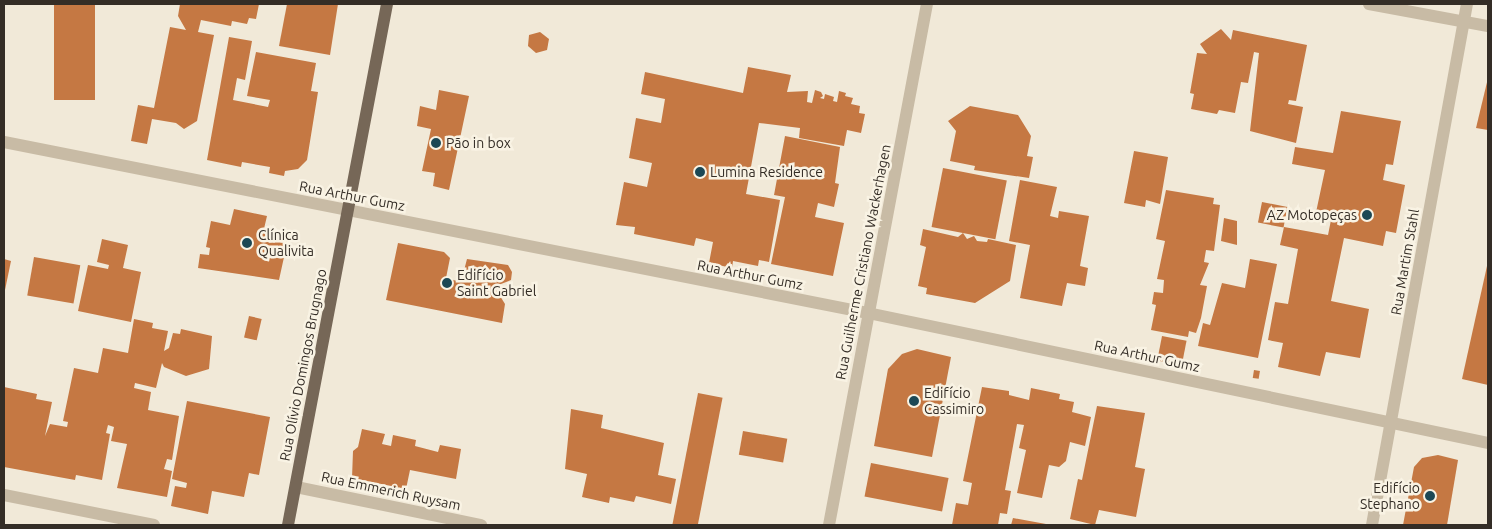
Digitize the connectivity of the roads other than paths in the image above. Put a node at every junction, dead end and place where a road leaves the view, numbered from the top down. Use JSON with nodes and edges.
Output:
{"nodes":[{"id":1,"x":387,"y":4,"type":"edge"},
{"id":2,"x":927,"y":4,"type":"edge"},
{"id":3,"x":1369,"y":4,"type":"edge"},
{"id":4,"x":1468,"y":4,"type":"edge"},
{"id":5,"x":1464,"y":22,"type":"junction"},
{"id":6,"x":1488,"y":26,"type":"edge"},
{"id":7,"x":4,"y":142,"type":"edge"},
{"id":8,"x":348,"y":211,"type":"junction"},
{"id":9,"x":868,"y":313,"type":"junction"},
{"id":10,"x":1390,"y":422,"type":"junction"},
{"id":11,"x":1488,"y":443,"type":"edge"},
{"id":12,"x":296,"y":487,"type":"junction"},
{"id":13,"x":4,"y":495,"type":"edge"},
{"id":14,"x":154,"y":525,"type":"edge"},
{"id":15,"x":288,"y":525,"type":"edge"},
{"id":16,"x":481,"y":525,"type":"edge"},
{"id":17,"x":829,"y":525,"type":"edge"},
{"id":18,"x":1372,"y":525,"type":"edge"}],
"edges":[{"from":1,"to":8,"type":"main road","name":"Rua Olívio Domingos Brugnago"},
{"from":2,"to":9,"type":"street","name":"Rua Guilherme Cristiano Wackerhagen"},
{"from":3,"to":5,"type":"street"},
{"from":4,"to":5,"type":"street","name":"Rua Martim Stahl"},
{"from":5,"to":6,"type":"street"},
{"from":5,"to":10,"type":"street","name":"Rua Martim Stahl"},
{"from":7,"to":8,"type":"street","name":"Rua Arthur Gumz"},
{"from":8,"to":9,"type":"street","name":"Rua Arthur Gumz"},
{"from":8,"to":12,"type":"main road","name":"Rua Olívio Domingos Brugnago"},
{"from":9,"to":10,"type":"street","name":"Rua Arthur Gumz"},
{"from":9,"to":17,"type":"street","name":"Rua Guilherme Cristiano Wackerhagen"},
{"from":10,"to":11,"type":"street","name":"Rua Arthur Gumz"},
{"from":10,"to":18,"type":"street","name":"Rua Martim Stahl"},
{"from":12,"to":15,"type":"main road","name":"Rua Olívio Domingos Brugnago"},
{"from":12,"to":16,"type":"street","name":"Rua Emmerich Ruysam"},
{"from":13,"to":14,"type":"street"}]}
